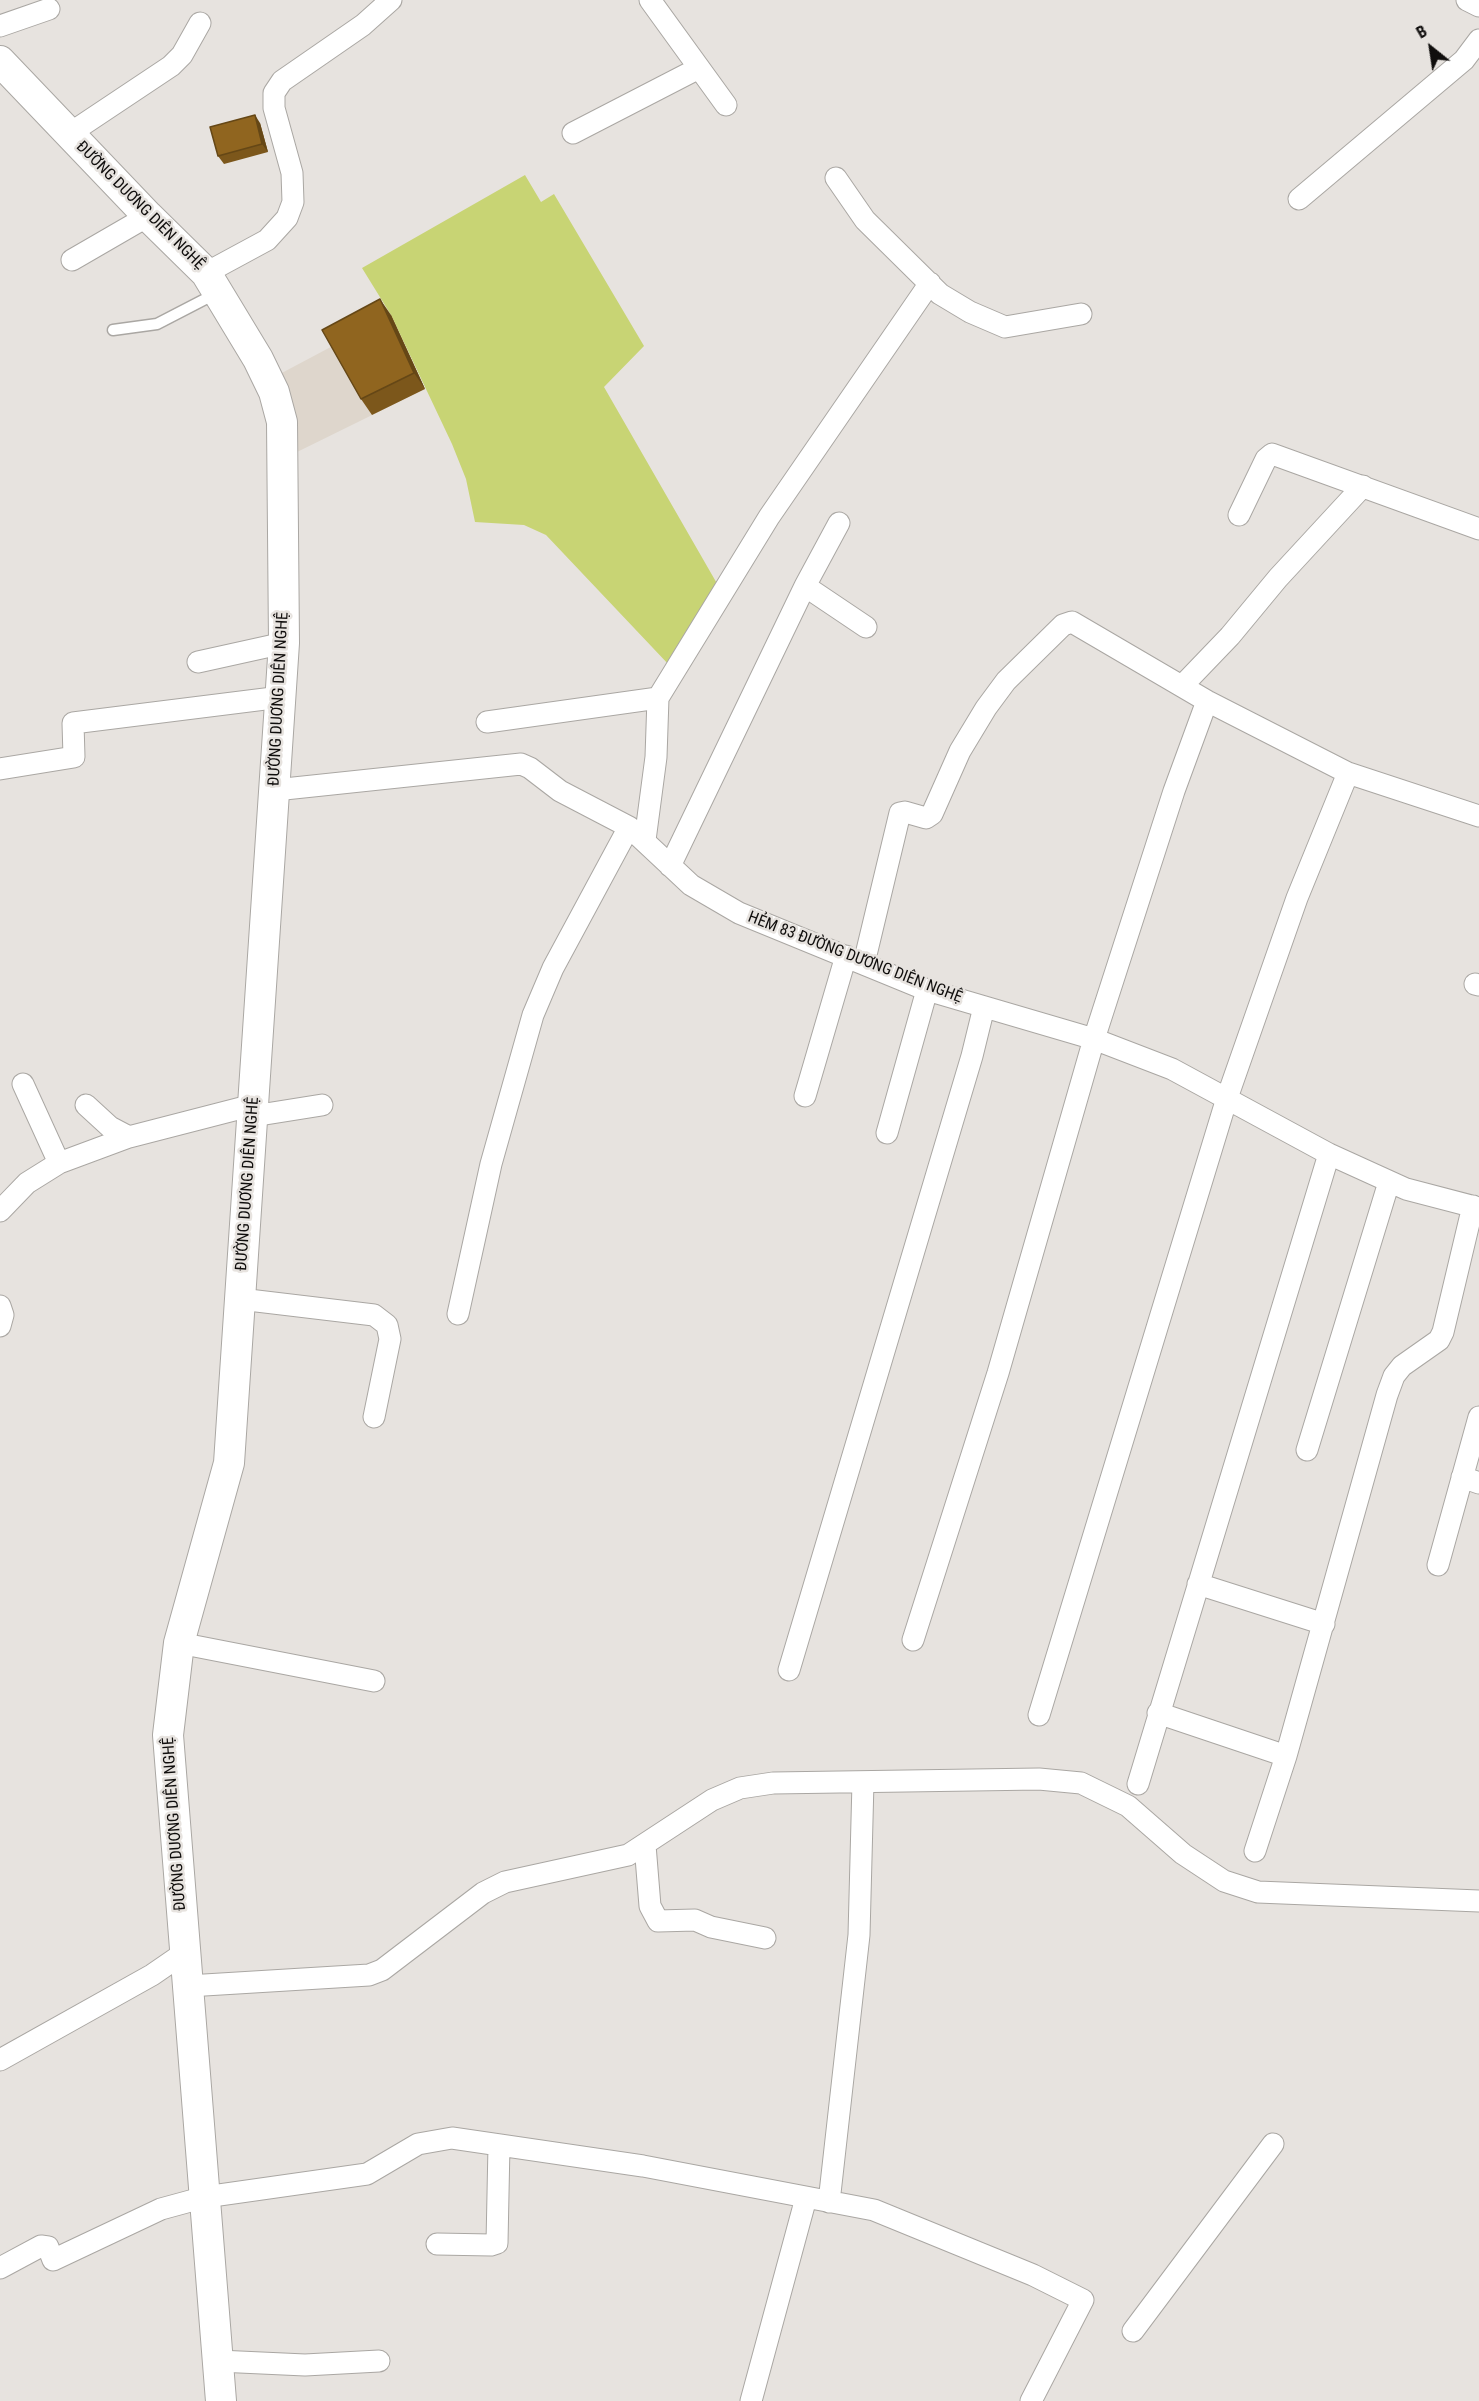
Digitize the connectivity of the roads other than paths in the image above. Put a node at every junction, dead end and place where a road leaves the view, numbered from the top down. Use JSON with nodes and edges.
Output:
{"nodes":[{"id":1,"x":391,"y":0,"type":"edge"},
{"id":2,"x":650,"y":0,"type":"edge"},
{"id":3,"x":1467,"y":0,"type":"edge"},
{"id":4,"x":1479,"y":6,"type":"edge"},
{"id":5,"x":49,"y":9,"type":"dead end"},
{"id":6,"x":200,"y":23,"type":"dead end"},
{"id":7,"x":0,"y":26,"type":"edge"},
{"id":8,"x":1479,"y":40,"type":"edge"},
{"id":9,"x":0,"y":61,"type":"edge"},
{"id":10,"x":699,"y":68,"type":"junction"},
{"id":11,"x":726,"y":105,"type":"dead end"},
{"id":12,"x":69,"y":134,"type":"junction"},
{"id":13,"x":573,"y":134,"type":"dead end"},
{"id":14,"x":836,"y":178,"type":"dead end"},
{"id":15,"x":1299,"y":199,"type":"dead end"},
{"id":16,"x":148,"y":216,"type":"junction"},
{"id":17,"x":72,"y":260,"type":"dead end"},
{"id":18,"x":212,"y":283,"type":"junction"},
{"id":19,"x":930,"y":284,"type":"junction"},
{"id":20,"x":1081,"y":314,"type":"dead end"},
{"id":21,"x":113,"y":330,"type":"dead end"},
{"id":22,"x":1363,"y":486,"type":"junction"},
{"id":23,"x":1239,"y":515,"type":"dead end"},
{"id":24,"x":839,"y":523,"type":"dead end"},
{"id":25,"x":1479,"y":529,"type":"edge"},
{"id":26,"x":805,"y":586,"type":"junction"},
{"id":27,"x":866,"y":627,"type":"dead end"},
{"id":28,"x":284,"y":643,"type":"junction"},
{"id":29,"x":198,"y":662,"type":"dead end"},
{"id":30,"x":1182,"y":686,"type":"junction"},
{"id":31,"x":281,"y":697,"type":"junction"},
{"id":32,"x":658,"y":698,"type":"junction"},
{"id":33,"x":1207,"y":700,"type":"junction"},
{"id":34,"x":487,"y":722,"type":"dead end"},
{"id":35,"x":0,"y":769,"type":"edge"},
{"id":36,"x":1348,"y":773,"type":"junction"},
{"id":37,"x":275,"y":790,"type":"junction"},
{"id":38,"x":1479,"y":816,"type":"edge"},
{"id":39,"x":637,"y":833,"type":"junction"},
{"id":40,"x":670,"y":866,"type":"junction"},
{"id":41,"x":855,"y":959,"type":"junction"},
{"id":42,"x":927,"y":990,"type":"junction"},
{"id":43,"x":984,"y":1007,"type":"junction"},
{"id":44,"x":1094,"y":1039,"type":"junction"},
{"id":45,"x":23,"y":1084,"type":"dead end"},
{"id":46,"x":805,"y":1096,"type":"dead end"},
{"id":47,"x":1227,"y":1098,"type":"junction"},
{"id":48,"x":86,"y":1105,"type":"dead end"},
{"id":49,"x":322,"y":1105,"type":"dead end"},
{"id":50,"x":253,"y":1111,"type":"junction"},
{"id":51,"x":887,"y":1133,"type":"dead end"},
{"id":52,"x":129,"y":1137,"type":"junction"},
{"id":53,"x":1329,"y":1154,"type":"junction"},
{"id":54,"x":59,"y":1163,"type":"junction"},
{"id":55,"x":1389,"y":1182,"type":"junction"},
{"id":56,"x":1476,"y":1207,"type":"edge"},
{"id":57,"x":0,"y":1211,"type":"edge"},
{"id":58,"x":240,"y":1299,"type":"junction"},
{"id":59,"x":0,"y":1306,"type":"edge"},
{"id":60,"x":458,"y":1314,"type":"dead end"},
{"id":61,"x":0,"y":1326,"type":"edge"},
{"id":62,"x":374,"y":1417,"type":"dead end"},
{"id":63,"x":1479,"y":1417,"type":"edge"},
{"id":64,"x":1307,"y":1450,"type":"dead end"},
{"id":65,"x":1470,"y":1480,"type":"edge"},
{"id":66,"x":1438,"y":1565,"type":"dead end"},
{"id":67,"x":1198,"y":1584,"type":"junction"},
{"id":68,"x":1324,"y":1624,"type":"junction"},
{"id":69,"x":913,"y":1640,"type":"dead end"},
{"id":70,"x":179,"y":1643,"type":"junction"},
{"id":71,"x":789,"y":1670,"type":"dead end"},
{"id":72,"x":374,"y":1682,"type":"dead end"},
{"id":73,"x":1158,"y":1713,"type":"junction"},
{"id":74,"x":1039,"y":1715,"type":"dead end"},
{"id":75,"x":1286,"y":1756,"type":"junction"},
{"id":76,"x":863,"y":1782,"type":"junction"},
{"id":77,"x":1138,"y":1784,"type":"dead end"},
{"id":78,"x":645,"y":1845,"type":"junction"},
{"id":79,"x":1255,"y":1851,"type":"dead end"},
{"id":80,"x":1479,"y":1901,"type":"edge"},
{"id":81,"x":765,"y":1938,"type":"dead end"},
{"id":82,"x":184,"y":1953,"type":"junction"},
{"id":83,"x":188,"y":1986,"type":"junction"},
{"id":84,"x":0,"y":2060,"type":"edge"},
{"id":85,"x":1273,"y":2144,"type":"dead end"},
{"id":86,"x":499,"y":2145,"type":"junction"},
{"id":87,"x":205,"y":2197,"type":"junction"},
{"id":88,"x":806,"y":2198,"type":"junction"},
{"id":89,"x":829,"y":2202,"type":"junction"},
{"id":90,"x":437,"y":2244,"type":"dead end"},
{"id":91,"x":0,"y":2268,"type":"edge"},
{"id":92,"x":1133,"y":2331,"type":"dead end"},
{"id":93,"x":218,"y":2361,"type":"junction"},
{"id":94,"x":379,"y":2361,"type":"dead end"},
{"id":95,"x":221,"y":2401,"type":"edge"},
{"id":96,"x":751,"y":2401,"type":"edge"},
{"id":97,"x":1031,"y":2401,"type":"edge"}],
"edges":[{"from":1,"to":18,"type":"street"},
{"from":2,"to":10,"type":"street"},
{"from":3,"to":4,"type":"street"},
{"from":5,"to":7,"type":"street"},
{"from":6,"to":12,"type":"street"},
{"from":8,"to":15,"type":"street"},
{"from":9,"to":12,"type":"street","name":"ĐƯỜNG DUƠNG DIÊN NGHỆ"},
{"from":10,"to":11,"type":"street"},
{"from":10,"to":13,"type":"street"},
{"from":12,"to":16,"type":"street","name":"ĐƯỜNG DUƠNG DIÊN NGHỆ"},
{"from":14,"to":19,"type":"street"},
{"from":16,"to":17,"type":"street"},
{"from":16,"to":18,"type":"street","name":"ĐƯỜNG DUƠNG DIÊN NGHỆ"},
{"from":18,"to":21,"type":"lane"},
{"from":18,"to":28,"type":"street","name":"ĐƯỜNG DUƠNG DIÊN NGHỆ"},
{"from":19,"to":20,"type":"street"},
{"from":19,"to":32,"type":"street"},
{"from":22,"to":23,"type":"street"},
{"from":22,"to":25,"type":"street"},
{"from":22,"to":30,"type":"street"},
{"from":24,"to":26,"type":"street"},
{"from":26,"to":27,"type":"street"},
{"from":26,"to":40,"type":"street"},
{"from":28,"to":29,"type":"street"},
{"from":28,"to":31,"type":"street","name":"ĐƯỜNG DUƠNG DIÊN NGHỆ"},
{"from":30,"to":33,"type":"street"},
{"from":30,"to":41,"type":"street"},
{"from":31,"to":35,"type":"street"},
{"from":31,"to":37,"type":"street","name":"ĐƯỜNG DUƠNG DIÊN NGHỆ"},
{"from":32,"to":34,"type":"street"},
{"from":32,"to":39,"type":"street"},
{"from":33,"to":36,"type":"street"},
{"from":33,"to":44,"type":"street"},
{"from":36,"to":38,"type":"street"},
{"from":36,"to":47,"type":"street"},
{"from":37,"to":39,"type":"street","name":"HẺM 83 ĐƯỜNG DƯƠNG DIÊN NGHỆ"},
{"from":37,"to":50,"type":"street","name":"ĐƯỜNG DUƠNG DIÊN NGHỆ"},
{"from":39,"to":40,"type":"street","name":"HẺM 83 ĐƯỜNG DƯƠNG DIÊN NGHỆ"},
{"from":39,"to":60,"type":"street"},
{"from":40,"to":41,"type":"street","name":"HẺM 83 ĐƯỜNG DƯƠNG DIÊN NGHỆ"},
{"from":41,"to":42,"type":"street","name":"HẺM 83 ĐƯỜNG DƯƠNG DIÊN NGHỆ"},
{"from":41,"to":46,"type":"street"},
{"from":42,"to":43,"type":"street","name":"HẺM 83 ĐƯỜNG DƯƠNG DIÊN NGHỆ"},
{"from":42,"to":51,"type":"street"},
{"from":43,"to":44,"type":"street","name":"HẺM 83 ĐƯỜNG DƯƠNG DIÊN NGHỆ"},
{"from":43,"to":71,"type":"street"},
{"from":44,"to":47,"type":"street","name":"HẺM 83 ĐƯỜNG DƯƠNG DIÊN NGHỆ"},
{"from":44,"to":69,"type":"street"},
{"from":45,"to":54,"type":"street"},
{"from":47,"to":53,"type":"street","name":"HẺM 83 ĐƯỜNG DƯƠNG DIÊN NGHỆ"},
{"from":47,"to":74,"type":"street"},
{"from":48,"to":52,"type":"street"},
{"from":49,"to":50,"type":"street"},
{"from":50,"to":52,"type":"street"},
{"from":50,"to":58,"type":"street","name":"ĐƯỜNG DUƠNG DIÊN NGHỆ"},
{"from":52,"to":54,"type":"street"},
{"from":53,"to":55,"type":"street","name":"HẺM 83 ĐƯỜNG DƯƠNG DIÊN NGHỆ"},
{"from":53,"to":67,"type":"street"},
{"from":54,"to":57,"type":"street"},
{"from":55,"to":56,"type":"street","name":"HẺM 83 ĐƯỜNG DƯƠNG DIÊN NGHỆ"},
{"from":55,"to":64,"type":"street"},
{"from":56,"to":68,"type":"street"},
{"from":58,"to":62,"type":"street"},
{"from":58,"to":70,"type":"street","name":"ĐƯỜNG DUƠNG DIÊN NGHỆ"},
{"from":59,"to":61,"type":"street"},
{"from":63,"to":65,"type":"street"},
{"from":65,"to":66,"type":"street"},
{"from":67,"to":68,"type":"street"},
{"from":67,"to":73,"type":"street"},
{"from":68,"to":75,"type":"street"},
{"from":70,"to":72,"type":"street"},
{"from":70,"to":82,"type":"street","name":"ĐƯỜNG DUƠNG DIÊN NGHỆ"},
{"from":73,"to":75,"type":"street"},
{"from":73,"to":77,"type":"street"},
{"from":75,"to":79,"type":"street"},
{"from":76,"to":78,"type":"street"},
{"from":76,"to":80,"type":"street"},
{"from":76,"to":89,"type":"street"},
{"from":78,"to":81,"type":"street"},
{"from":78,"to":83,"type":"street"},
{"from":82,"to":83,"type":"street","name":"ĐƯỜNG DUƠNG DIÊN NGHỆ"},
{"from":82,"to":84,"type":"street"},
{"from":83,"to":87,"type":"street","name":"ĐƯỜNG DUƠNG DIÊN NGHỆ"},
{"from":85,"to":92,"type":"street"},
{"from":86,"to":87,"type":"street"},
{"from":86,"to":88,"type":"street"},
{"from":86,"to":90,"type":"street"},
{"from":87,"to":91,"type":"street"},
{"from":87,"to":93,"type":"street","name":"ĐƯỜNG DUƠNG DIÊN NGHỆ"},
{"from":88,"to":89,"type":"street"},
{"from":88,"to":96,"type":"street"},
{"from":89,"to":97,"type":"street"},
{"from":93,"to":94,"type":"street"},
{"from":93,"to":95,"type":"street","name":"ĐƯỜNG DUƠNG DIÊN NGHỆ"}]}
